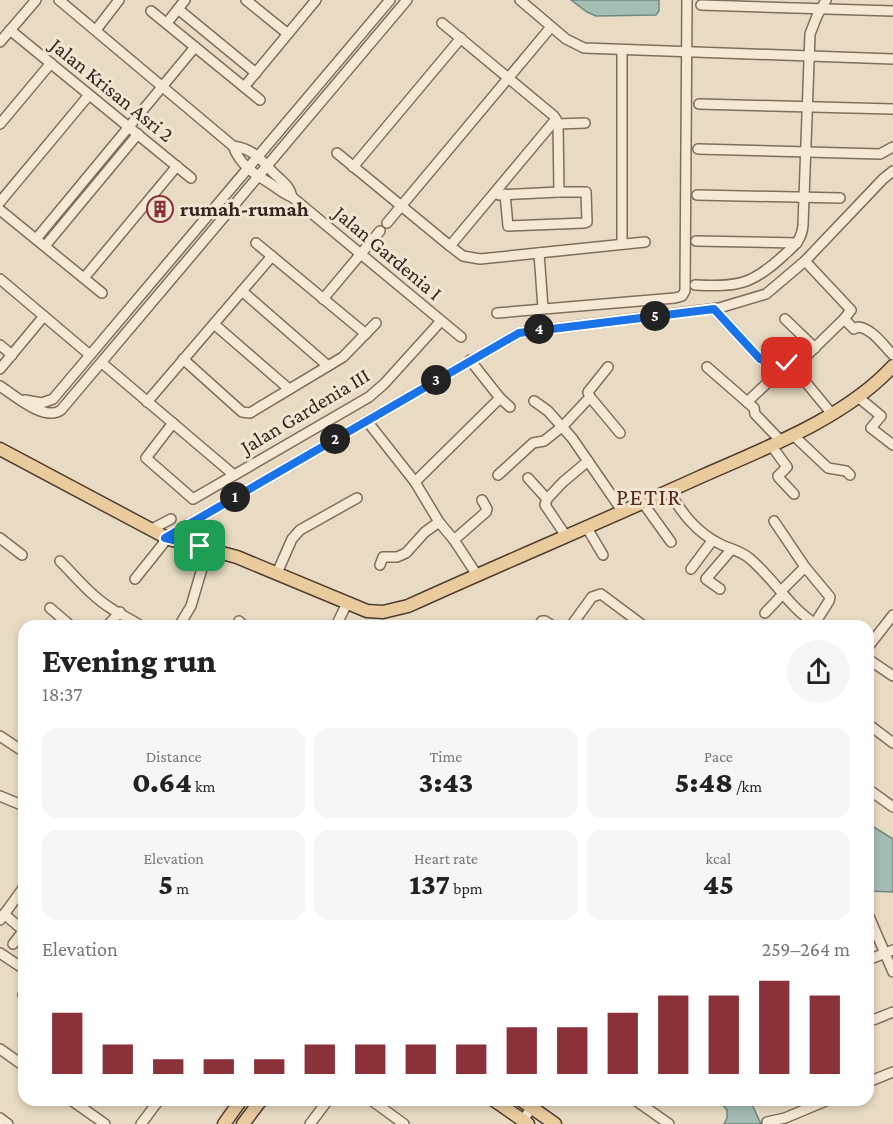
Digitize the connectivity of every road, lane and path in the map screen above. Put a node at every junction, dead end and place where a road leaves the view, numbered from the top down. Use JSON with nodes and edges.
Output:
{"nodes":[{"id":1,"x":36,"y":0,"type":"edge"},
{"id":2,"x":59,"y":0,"type":"edge"},
{"id":3,"x":119,"y":0,"type":"edge"},
{"id":4,"x":185,"y":0,"type":"edge"},
{"id":5,"x":246,"y":0,"type":"edge"},
{"id":6,"x":316,"y":0,"type":"edge"},
{"id":7,"x":390,"y":0,"type":"edge"},
{"id":8,"x":407,"y":0,"type":"edge"},
{"id":9,"x":520,"y":0,"type":"edge"},
{"id":10,"x":687,"y":0,"type":"edge"},
{"id":11,"x":824,"y":4,"type":"edge"},
{"id":12,"x":701,"y":5,"type":"dead end"},
{"id":13,"x":178,"y":9,"type":"junction"},
{"id":14,"x":151,"y":11,"type":"dead end"},
{"id":15,"x":893,"y":11,"type":"edge"},
{"id":16,"x":442,"y":22,"type":"dead end"},
{"id":17,"x":167,"y":24,"type":"junction"},
{"id":18,"x":551,"y":27,"type":"junction"},
{"id":19,"x":10,"y":30,"type":"junction"},
{"id":20,"x":96,"y":30,"type":"junction"},
{"id":21,"x":288,"y":34,"type":"junction"},
{"id":22,"x":461,"y":38,"type":"junction"},
{"id":23,"x":0,"y":42,"type":"edge"},
{"id":24,"x":195,"y":47,"type":"junction"},
{"id":25,"x":622,"y":50,"type":"junction"},
{"id":26,"x":687,"y":52,"type":"junction"},
{"id":27,"x":809,"y":55,"type":"junction"},
{"id":28,"x":893,"y":58,"type":"edge"},
{"id":29,"x":51,"y":63,"type":"junction"},
{"id":30,"x":256,"y":73,"type":"junction"},
{"id":31,"x":508,"y":78,"type":"junction"},
{"id":32,"x":163,"y":87,"type":"junction"},
{"id":33,"x":244,"y":87,"type":"junction"},
{"id":34,"x":89,"y":94,"type":"junction"},
{"id":35,"x":260,"y":100,"type":"dead end"},
{"id":36,"x":699,"y":104,"type":"dead end"},
{"id":37,"x":808,"y":107,"type":"junction"},
{"id":38,"x":893,"y":109,"type":"edge"},
{"id":39,"x":557,"y":122,"type":"junction"},
{"id":40,"x":585,"y":123,"type":"dead end"},
{"id":41,"x":0,"y":124,"type":"edge"},
{"id":42,"x":129,"y":127,"type":"junction"},
{"id":43,"x":138,"y":134,"type":"junction"},
{"id":44,"x":233,"y":146,"type":"junction"},
{"id":45,"x":893,"y":147,"type":"edge"},
{"id":46,"x":698,"y":149,"type":"dead end"},
{"id":47,"x":806,"y":152,"type":"junction"},
{"id":48,"x":337,"y":153,"type":"dead end"},
{"id":49,"x":259,"y":157,"type":"junction"},
{"id":50,"x":177,"y":166,"type":"junction"},
{"id":51,"x":269,"y":166,"type":"junction"},
{"id":52,"x":353,"y":167,"type":"junction"},
{"id":53,"x":249,"y":169,"type":"junction"},
{"id":54,"x":893,"y":171,"type":"edge"},
{"id":55,"x":191,"y":178,"type":"dead end"},
{"id":56,"x":259,"y":178,"type":"junction"},
{"id":57,"x":274,"y":181,"type":"junction"},
{"id":58,"x":560,"y":192,"type":"junction"},
{"id":59,"x":505,"y":194,"type":"junction"},
{"id":60,"x":492,"y":195,"type":"junction"},
{"id":61,"x":697,"y":195,"type":"dead end"},
{"id":62,"x":804,"y":197,"type":"junction"},
{"id":63,"x":840,"y":198,"type":"dead end"},
{"id":64,"x":0,"y":202,"type":"edge"},
{"id":65,"x":401,"y":206,"type":"junction"},
{"id":66,"x":0,"y":210,"type":"edge"},
{"id":67,"x":387,"y":223,"type":"dead end"},
{"id":68,"x":380,"y":231,"type":"dead end"},
{"id":69,"x":36,"y":239,"type":"junction"},
{"id":70,"x":696,"y":241,"type":"dead end"},
{"id":71,"x":645,"y":242,"type":"dead end"},
{"id":72,"x":256,"y":243,"type":"dead end"},
{"id":73,"x":797,"y":243,"type":"junction"},
{"id":74,"x":622,"y":244,"type":"junction"},
{"id":75,"x":45,"y":246,"type":"junction"},
{"id":76,"x":450,"y":246,"type":"junction"},
{"id":77,"x":539,"y":253,"type":"junction"},
{"id":78,"x":361,"y":254,"type":"junction"},
{"id":79,"x":272,"y":256,"type":"junction"},
{"id":80,"x":805,"y":261,"type":"junction"},
{"id":81,"x":84,"y":278,"type":"junction"},
{"id":82,"x":0,"y":279,"type":"edge"},
{"id":83,"x":695,"y":285,"type":"dead end"},
{"id":84,"x":242,"y":291,"type":"junction"},
{"id":85,"x":102,"y":293,"type":"dead end"},
{"id":86,"x":323,"y":299,"type":"junction"},
{"id":87,"x":543,"y":308,"type":"junction"},
{"id":88,"x":714,"y":309,"type":"junction"},
{"id":89,"x":497,"y":313,"type":"dead end"},
{"id":90,"x":44,"y":316,"type":"junction"},
{"id":91,"x":785,"y":319,"type":"dead end"},
{"id":92,"x":844,"y":319,"type":"junction"},
{"id":93,"x":441,"y":321,"type":"junction"},
{"id":94,"x":376,"y":323,"type":"dead end"},
{"id":95,"x":214,"y":324,"type":"junction"},
{"id":96,"x":366,"y":334,"type":"junction"},
{"id":97,"x":461,"y":338,"type":"dead end"},
{"id":98,"x":0,"y":345,"type":"edge"},
{"id":99,"x":815,"y":348,"type":"junction"},
{"id":100,"x":12,"y":355,"type":"junction"},
{"id":101,"x":91,"y":355,"type":"junction"},
{"id":102,"x":893,"y":356,"type":"edge"},
{"id":103,"x":183,"y":359,"type":"junction"},
{"id":104,"x":470,"y":360,"type":"junction"},
{"id":105,"x":102,"y":363,"type":"junction"},
{"id":106,"x":328,"y":366,"type":"junction"},
{"id":107,"x":893,"y":366,"type":"edge"},
{"id":108,"x":608,"y":367,"type":"dead end"},
{"id":109,"x":707,"y":367,"type":"dead end"},
{"id":110,"x":0,"y":369,"type":"edge"},
{"id":111,"x":794,"y":369,"type":"junction"},
{"id":112,"x":780,"y":371,"type":"junction"},
{"id":113,"x":0,"y":386,"type":"edge"},
{"id":114,"x":289,"y":389,"type":"junction"},
{"id":115,"x":590,"y":397,"type":"junction"},
{"id":116,"x":858,"y":397,"type":"junction"},
{"id":117,"x":500,"y":398,"type":"junction"},
{"id":118,"x":22,"y":399,"type":"junction"},
{"id":119,"x":534,"y":401,"type":"dead end"},
{"id":120,"x":147,"y":402,"type":"junction"},
{"id":121,"x":747,"y":402,"type":"junction"},
{"id":122,"x":510,"y":407,"type":"dead end"},
{"id":123,"x":832,"y":414,"type":"junction"},
{"id":124,"x":367,"y":421,"type":"junction"},
{"id":125,"x":173,"y":423,"type":"junction"},
{"id":126,"x":563,"y":426,"type":"junction"},
{"id":127,"x":620,"y":433,"type":"dead end"},
{"id":128,"x":792,"y":434,"type":"junction"},
{"id":129,"x":776,"y":442,"type":"junction"},
{"id":130,"x":893,"y":445,"type":"edge"},
{"id":131,"x":0,"y":449,"type":"edge"},
{"id":132,"x":588,"y":461,"type":"junction"},
{"id":133,"x":234,"y":475,"type":"junction"},
{"id":134,"x":498,"y":475,"type":"dead end"},
{"id":135,"x":850,"y":475,"type":"dead end"},
{"id":136,"x":528,"y":478,"type":"dead end"},
{"id":137,"x":415,"y":482,"type":"junction"},
{"id":138,"x":669,"y":492,"type":"junction"},
{"id":139,"x":794,"y":494,"type":"dead end"},
{"id":140,"x":357,"y":498,"type":"dead end"},
{"id":141,"x":547,"y":499,"type":"junction"},
{"id":142,"x":482,"y":500,"type":"dead end"},
{"id":143,"x":643,"y":503,"type":"junction"},
{"id":144,"x":623,"y":512,"type":"junction"},
{"id":145,"x":171,"y":519,"type":"dead end"},
{"id":146,"x":774,"y":521,"type":"dead end"},
{"id":147,"x":439,"y":522,"type":"junction"},
{"id":148,"x":587,"y":528,"type":"junction"},
{"id":149,"x":159,"y":534,"type":"junction"},
{"id":150,"x":566,"y":536,"type":"junction"},
{"id":151,"x":0,"y":538,"type":"edge"},
{"id":152,"x":454,"y":540,"type":"junction"},
{"id":153,"x":712,"y":541,"type":"junction"},
{"id":154,"x":671,"y":542,"type":"dead end"},
{"id":155,"x":208,"y":548,"type":"junction"},
{"id":156,"x":731,"y":550,"type":"junction"},
{"id":157,"x":22,"y":555,"type":"dead end"},
{"id":158,"x":603,"y":555,"type":"dead end"},
{"id":159,"x":60,"y":561,"type":"dead end"},
{"id":160,"x":380,"y":566,"type":"dead end"},
{"id":161,"x":805,"y":567,"type":"junction"},
{"id":162,"x":691,"y":569,"type":"dead end"},
{"id":163,"x":277,"y":573,"type":"junction"},
{"id":164,"x":477,"y":575,"type":"junction"},
{"id":165,"x":135,"y":579,"type":"dead end"},
{"id":166,"x":720,"y":589,"type":"dead end"},
{"id":167,"x":781,"y":593,"type":"junction"},
{"id":168,"x":347,"y":603,"type":"junction"},
{"id":169,"x":50,"y":608,"type":"dead end"},
{"id":170,"x":120,"y":612,"type":"junction"},
{"id":171,"x":765,"y":613,"type":"dead end"},
{"id":172,"x":893,"y":616,"type":"edge"},
{"id":173,"x":806,"y":617,"type":"junction"},
{"id":174,"x":64,"y":620,"type":"edge"},
{"id":175,"x":113,"y":620,"type":"edge"},
{"id":176,"x":132,"y":620,"type":"edge"},
{"id":177,"x":183,"y":620,"type":"edge"},
{"id":178,"x":339,"y":620,"type":"edge"},
{"id":179,"x":575,"y":620,"type":"edge"},
{"id":180,"x":636,"y":620,"type":"edge"},
{"id":181,"x":804,"y":620,"type":"edge"},
{"id":182,"x":811,"y":620,"type":"edge"},
{"id":183,"x":819,"y":620,"type":"edge"},
{"id":184,"x":874,"y":640,"type":"edge"},
{"id":185,"x":874,"y":663,"type":"edge"},
{"id":186,"x":893,"y":676,"type":"edge"},
{"id":187,"x":874,"y":729,"type":"edge"},
{"id":188,"x":0,"y":736,"type":"edge"},
{"id":189,"x":893,"y":743,"type":"edge"},
{"id":190,"x":18,"y":748,"type":"edge"},
{"id":191,"x":874,"y":793,"type":"edge"},
{"id":192,"x":0,"y":796,"type":"edge"},
{"id":193,"x":18,"y":804,"type":"edge"},
{"id":194,"x":893,"y":807,"type":"edge"},
{"id":195,"x":18,"y":897,"type":"edge"},
{"id":196,"x":0,"y":899,"type":"edge"},
{"id":197,"x":4,"y":913,"type":"edge"},
{"id":198,"x":874,"y":925,"type":"edge"},
{"id":199,"x":18,"y":926,"type":"edge"},
{"id":200,"x":18,"y":938,"type":"edge"},
{"id":201,"x":13,"y":944,"type":"dead end"},
{"id":202,"x":889,"y":952,"type":"edge"},
{"id":203,"x":0,"y":953,"type":"edge"},
{"id":204,"x":874,"y":958,"type":"edge"},
{"id":205,"x":18,"y":965,"type":"edge"},
{"id":206,"x":893,"y":972,"type":"edge"},
{"id":207,"x":893,"y":1012,"type":"edge"},
{"id":208,"x":874,"y":1020,"type":"edge"},
{"id":209,"x":0,"y":1049,"type":"edge"},
{"id":210,"x":18,"y":1062,"type":"edge"},
{"id":211,"x":893,"y":1072,"type":"edge"},
{"id":212,"x":874,"y":1080,"type":"edge"},
{"id":213,"x":79,"y":1106,"type":"edge"},
{"id":214,"x":154,"y":1106,"type":"edge"},
{"id":215,"x":238,"y":1106,"type":"edge"},
{"id":216,"x":256,"y":1106,"type":"edge"},
{"id":217,"x":324,"y":1106,"type":"edge"},
{"id":218,"x":378,"y":1106,"type":"edge"},
{"id":219,"x":502,"y":1106,"type":"edge"},
{"id":220,"x":527,"y":1106,"type":"edge"},
{"id":221,"x":534,"y":1106,"type":"edge"},
{"id":222,"x":644,"y":1106,"type":"edge"},
{"id":223,"x":814,"y":1106,"type":"edge"},
{"id":224,"x":0,"y":1118,"type":"edge"},
{"id":225,"x":522,"y":1120,"type":"edge"},
{"id":226,"x":767,"y":1122,"type":"dead end"},
{"id":227,"x":8,"y":1124,"type":"edge"},
{"id":228,"x":105,"y":1124,"type":"edge"},
{"id":229,"x":141,"y":1124,"type":"edge"},
{"id":230,"x":224,"y":1124,"type":"edge"},
{"id":231,"x":243,"y":1124,"type":"edge"},
{"id":232,"x":310,"y":1124,"type":"edge"},
{"id":233,"x":404,"y":1124,"type":"edge"},
{"id":234,"x":555,"y":1124,"type":"edge"},
{"id":235,"x":669,"y":1124,"type":"edge"}],
"edges":[{"from":1,"to":19,"type":"street"},
{"from":2,"to":20,"type":"street"},
{"from":3,"to":20,"type":"street"},
{"from":4,"to":13,"type":"street"},
{"from":5,"to":21,"type":"street"},
{"from":6,"to":21,"type":"street"},
{"from":7,"to":49,"type":"street"},
{"from":8,"to":51,"type":"street"},
{"from":9,"to":18,"type":"street"},
{"from":10,"to":26,"type":"street"},
{"from":11,"to":12,"type":"street"},
{"from":11,"to":15,"type":"street"},
{"from":11,"to":27,"type":"street"},
{"from":13,"to":17,"type":"street"},
{"from":13,"to":30,"type":"street"},
{"from":14,"to":17,"type":"street"},
{"from":16,"to":22,"type":"street"},
{"from":17,"to":24,"type":"street"},
{"from":18,"to":25,"type":"street"},
{"from":18,"to":31,"type":"street"},
{"from":19,"to":23,"type":"street"},
{"from":19,"to":29,"type":"street","name":"Jalan Krisan Asri 2"},
{"from":20,"to":32,"type":"street"},
{"from":21,"to":30,"type":"street"},
{"from":22,"to":31,"type":"street"},
{"from":22,"to":52,"type":"street"},
{"from":24,"to":32,"type":"street"},
{"from":24,"to":33,"type":"street"},
{"from":25,"to":26,"type":"street"},
{"from":25,"to":74,"type":"street"},
{"from":26,"to":27,"type":"street"},
{"from":26,"to":87,"type":"street"},
{"from":27,"to":28,"type":"street"},
{"from":27,"to":37,"type":"street"},
{"from":29,"to":34,"type":"street","name":"Jalan Krisan Asri 2"},
{"from":29,"to":41,"type":"street"},
{"from":30,"to":33,"type":"street"},
{"from":31,"to":39,"type":"street"},
{"from":31,"to":65,"type":"street"},
{"from":32,"to":42,"type":"street"},
{"from":32,"to":44,"type":"street"},
{"from":33,"to":35,"type":"street"},
{"from":34,"to":42,"type":"street","name":"Jalan Krisan Asri 2"},
{"from":34,"to":64,"type":"street"},
{"from":36,"to":37,"type":"street"},
{"from":37,"to":38,"type":"street"},
{"from":37,"to":47,"type":"street"},
{"from":39,"to":40,"type":"street"},
{"from":39,"to":58,"type":"street"},
{"from":39,"to":60,"type":"street"},
{"from":42,"to":43,"type":"street","name":"Jalan Krisan Asri 2"},
{"from":42,"to":69,"type":"street"},
{"from":43,"to":50,"type":"street","name":"Jalan Krisan Asri 2"},
{"from":43,"to":75,"type":"street"},
{"from":44,"to":49,"type":"street","name":"Jalan Gardenia I"},
{"from":44,"to":53,"type":"street","name":"Jalan Gardenia I"},
{"from":45,"to":47,"type":"street"},
{"from":46,"to":47,"type":"street"},
{"from":47,"to":62,"type":"street"},
{"from":48,"to":52,"type":"street"},
{"from":49,"to":51,"type":"street","name":"Jalan Gardenia I"},
{"from":49,"to":53,"type":"street"},
{"from":50,"to":55,"type":"street","name":"Jalan Krisan Asri 2"},
{"from":50,"to":81,"type":"street"},
{"from":51,"to":56,"type":"street"},
{"from":51,"to":57,"type":"street","name":"Jalan Gardenia I"},
{"from":52,"to":65,"type":"street"},
{"from":53,"to":56,"type":"street","name":"Jalan Gardenia I"},
{"from":53,"to":101,"type":"street"},
{"from":54,"to":80,"type":"street"},
{"from":56,"to":57,"type":"street","name":"Jalan Gardenia I"},
{"from":56,"to":105,"type":"street"},
{"from":57,"to":78,"type":"street","name":"Jalan Gardenia I"},
{"from":58,"to":59,"type":"street"},
{"from":58,"to":59,"type":"street"},
{"from":59,"to":60,"type":"street"},
{"from":60,"to":76,"type":"street"},
{"from":61,"to":62,"type":"street"},
{"from":62,"to":63,"type":"street"},
{"from":62,"to":73,"type":"street"},
{"from":65,"to":67,"type":"street"},
{"from":65,"to":76,"type":"street"},
{"from":66,"to":69,"type":"street"},
{"from":68,"to":78,"type":"street"},
{"from":69,"to":75,"type":"street"},
{"from":70,"to":73,"type":"street"},
{"from":71,"to":74,"type":"street"},
{"from":72,"to":79,"type":"street"},
{"from":73,"to":83,"type":"street"},
{"from":74,"to":77,"type":"street"},
{"from":75,"to":81,"type":"street"},
{"from":76,"to":77,"type":"street"},
{"from":77,"to":87,"type":"street"},
{"from":78,"to":86,"type":"street"},
{"from":78,"to":93,"type":"street","name":"Jalan Gardenia I"},
{"from":79,"to":84,"type":"street"},
{"from":79,"to":86,"type":"street"},
{"from":80,"to":88,"type":"street"},
{"from":80,"to":92,"type":"street"},
{"from":81,"to":85,"type":"street"},
{"from":82,"to":90,"type":"street"},
{"from":84,"to":95,"type":"street"},
{"from":84,"to":106,"type":"street"},
{"from":86,"to":96,"type":"street"},
{"from":87,"to":89,"type":"street"},
{"from":88,"to":104,"type":"street"},
{"from":88,"to":112,"type":"street"},
{"from":90,"to":100,"type":"street"},
{"from":90,"to":101,"type":"street"},
{"from":91,"to":99,"type":"street"},
{"from":92,"to":99,"type":"street"},
{"from":92,"to":102,"type":"street"},
{"from":93,"to":97,"type":"street","name":"Jalan Gardenia I"},
{"from":93,"to":133,"type":"street","name":"Jalan Gardenia III"},
{"from":94,"to":96,"type":"street"},
{"from":95,"to":103,"type":"street"},
{"from":95,"to":114,"type":"street"},
{"from":96,"to":106,"type":"street"},
{"from":98,"to":100,"type":"street"},
{"from":99,"to":111,"type":"street"},
{"from":100,"to":110,"type":"street"},
{"from":101,"to":105,"type":"street"},
{"from":101,"to":105,"type":"street"},
{"from":101,"to":118,"type":"street"},
{"from":103,"to":114,"type":"street"},
{"from":103,"to":120,"type":"street"},
{"from":104,"to":117,"type":"street"},
{"from":104,"to":124,"type":"street"},
{"from":105,"to":118,"type":"street"},
{"from":105,"to":120,"type":"street"},
{"from":106,"to":114,"type":"street"},
{"from":107,"to":116,"type":"main road"},
{"from":108,"to":115,"type":"street"},
{"from":109,"to":121,"type":"street"},
{"from":111,"to":112,"type":"street"},
{"from":111,"to":123,"type":"street"},
{"from":112,"to":121,"type":"street"},
{"from":113,"to":118,"type":"street"},
{"from":115,"to":126,"type":"street"},
{"from":115,"to":127,"type":"street"},
{"from":116,"to":123,"type":"main road"},
{"from":116,"to":130,"type":"street"},
{"from":117,"to":122,"type":"street"},
{"from":117,"to":137,"type":"street"},
{"from":119,"to":126,"type":"street"},
{"from":120,"to":125,"type":"street"},
{"from":121,"to":129,"type":"street"},
{"from":123,"to":128,"type":"main road"},
{"from":124,"to":137,"type":"street"},
{"from":124,"to":149,"type":"street"},
{"from":125,"to":133,"type":"street"},
{"from":125,"to":133,"type":"street","name":"Jalan Gardenia III"},
{"from":126,"to":132,"type":"street"},
{"from":126,"to":134,"type":"street"},
{"from":128,"to":129,"type":"main road"},
{"from":128,"to":135,"type":"street"},
{"from":129,"to":138,"type":"main road"},
{"from":129,"to":139,"type":"street"},
{"from":131,"to":149,"type":"main road"},
{"from":132,"to":141,"type":"street"},
{"from":132,"to":144,"type":"street"},
{"from":136,"to":141,"type":"street"},
{"from":137,"to":147,"type":"street"},
{"from":138,"to":143,"type":"main road"},
{"from":138,"to":153,"type":"street"},
{"from":140,"to":163,"type":"street"},
{"from":141,"to":150,"type":"street"},
{"from":142,"to":152,"type":"street"},
{"from":143,"to":144,"type":"main road"},
{"from":143,"to":154,"type":"street"},
{"from":144,"to":148,"type":"main road"},
{"from":145,"to":149,"type":"street"},
{"from":146,"to":161,"type":"street"},
{"from":147,"to":152,"type":"street"},
{"from":147,"to":160,"type":"street"},
{"from":148,"to":150,"type":"main road"},
{"from":148,"to":158,"type":"street"},
{"from":149,"to":155,"type":"main road"},
{"from":149,"to":165,"type":"street"},
{"from":150,"to":164,"type":"main road"},
{"from":151,"to":157,"type":"street"},
{"from":152,"to":164,"type":"street"},
{"from":153,"to":156,"type":"street"},
{"from":153,"to":162,"type":"street"},
{"from":155,"to":163,"type":"main road"},
{"from":155,"to":177,"type":"street"},
{"from":156,"to":166,"type":"street"},
{"from":156,"to":167,"type":"street"},
{"from":159,"to":170,"type":"street"},
{"from":161,"to":167,"type":"street"},
{"from":161,"to":183,"type":"street"},
{"from":163,"to":168,"type":"main road"},
{"from":164,"to":168,"type":"main road"},
{"from":167,"to":171,"type":"street"},
{"from":167,"to":173,"type":"street"},
{"from":168,"to":178,"type":"street"},
{"from":169,"to":174,"type":"street"},
{"from":170,"to":175,"type":"street"},
{"from":170,"to":176,"type":"street"},
{"from":172,"to":184,"type":"street"},
{"from":173,"to":181,"type":"street"},
{"from":173,"to":182,"type":"street"},
{"from":179,"to":180,"type":"street"},
{"from":185,"to":186,"type":"street"},
{"from":187,"to":189,"type":"street"},
{"from":188,"to":190,"type":"street"},
{"from":191,"to":194,"type":"street"},
{"from":192,"to":193,"type":"street"},
{"from":195,"to":197,"type":"street"},
{"from":196,"to":197,"type":"street"},
{"from":197,"to":199,"type":"street"},
{"from":198,"to":202,"type":"street"},
{"from":200,"to":201,"type":"street"},
{"from":202,"to":204,"type":"street"},
{"from":202,"to":206,"type":"street"},
{"from":203,"to":205,"type":"street"},
{"from":207,"to":208,"type":"street"},
{"from":209,"to":210,"type":"street"},
{"from":211,"to":212,"type":"street"},
{"from":213,"to":228,"type":"street"},
{"from":214,"to":229,"type":"street"},
{"from":215,"to":230,"type":"main road"},
{"from":216,"to":231,"type":"main road"},
{"from":217,"to":232,"type":"street"},
{"from":218,"to":233,"type":"street"},
{"from":219,"to":225,"type":"main road"},
{"from":220,"to":225,"type":"street"},
{"from":221,"to":234,"type":"main road"},
{"from":222,"to":235,"type":"street"},
{"from":223,"to":226,"type":"street"},
{"from":224,"to":227,"type":"street"}]}
